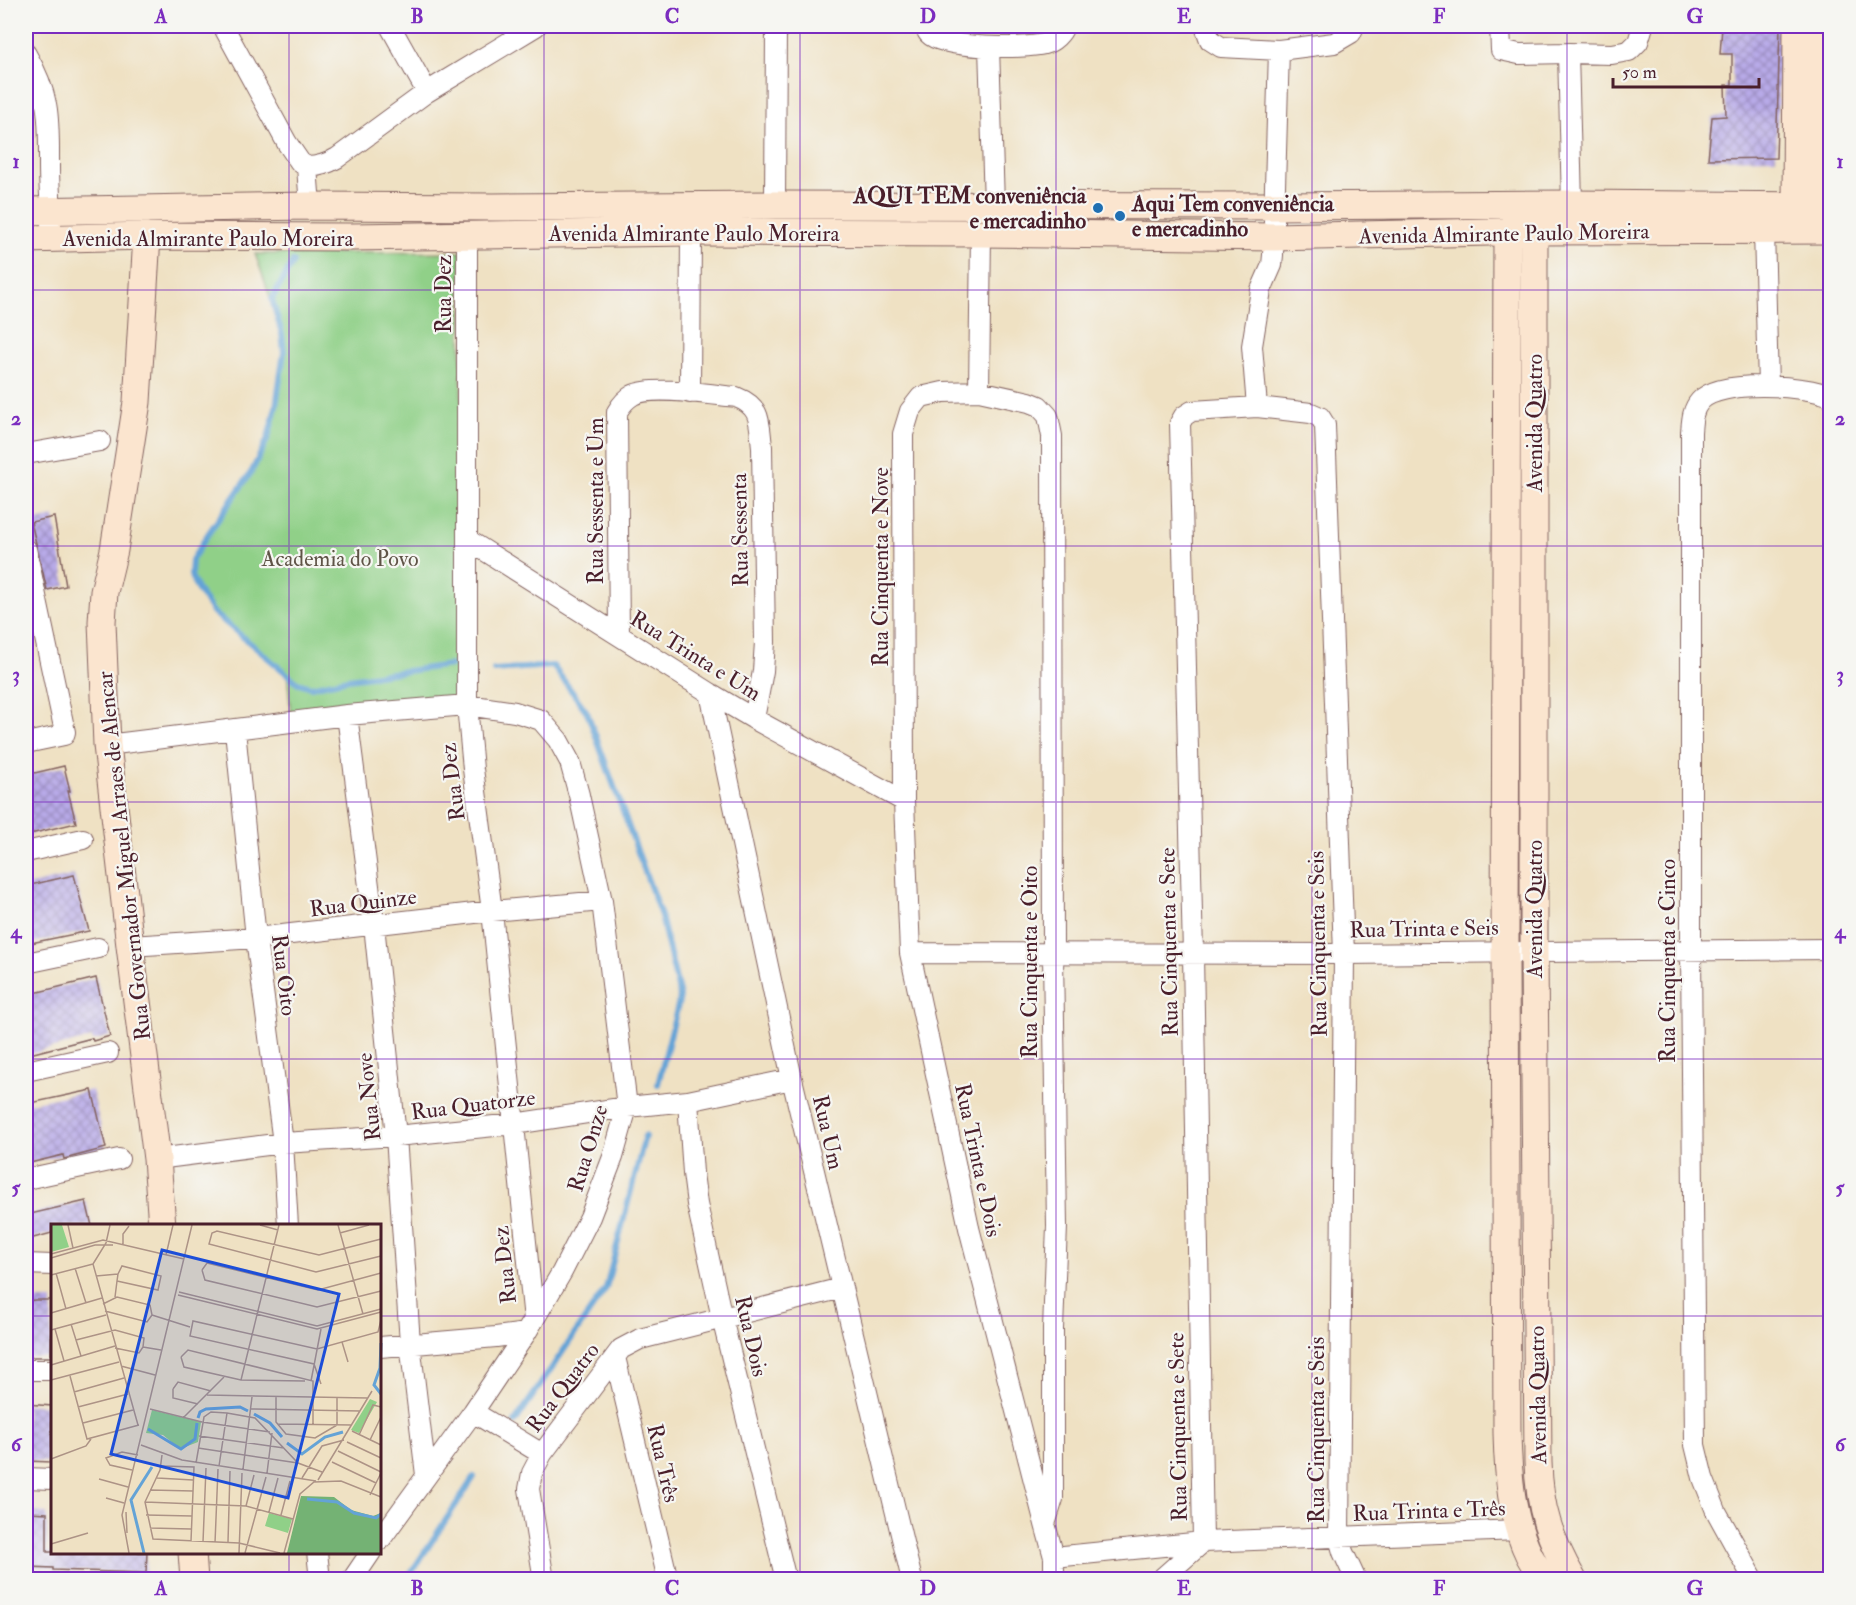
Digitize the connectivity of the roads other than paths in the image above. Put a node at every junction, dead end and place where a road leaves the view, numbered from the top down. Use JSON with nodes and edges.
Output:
{"nodes":[{"id":1,"x":223,"y":26,"type":"edge"},
{"id":2,"x":390,"y":26,"type":"edge"},
{"id":3,"x":536,"y":26,"type":"edge"},
{"id":4,"x":776,"y":26,"type":"edge"},
{"id":5,"x":924,"y":26,"type":"edge"},
{"id":6,"x":1064,"y":26,"type":"edge"},
{"id":7,"x":1205,"y":26,"type":"edge"},
{"id":8,"x":1354,"y":26,"type":"edge"},
{"id":9,"x":1500,"y":26,"type":"edge"},
{"id":10,"x":1643,"y":26,"type":"edge"},
{"id":11,"x":1797,"y":26,"type":"edge"},
{"id":12,"x":1823,"y":37,"type":"edge"},
{"id":13,"x":989,"y":47,"type":"junction"},
{"id":14,"x":1279,"y":50,"type":"junction"},
{"id":15,"x":1568,"y":53,"type":"junction"},
{"id":16,"x":26,"y":54,"type":"edge"},
{"id":17,"x":427,"y":92,"type":"junction"},
{"id":18,"x":308,"y":167,"type":"junction"},
{"id":19,"x":994,"y":204,"type":"junction"},
{"id":20,"x":1572,"y":204,"type":"junction"},
{"id":21,"x":775,"y":205,"type":"junction"},
{"id":22,"x":310,"y":206,"type":"junction"},
{"id":23,"x":1275,"y":206,"type":"junction"},
{"id":24,"x":38,"y":211,"type":"edge"},
{"id":25,"x":1820,"y":212,"type":"edge"},
{"id":26,"x":1764,"y":230,"type":"junction"},
{"id":27,"x":1507,"y":231,"type":"junction"},
{"id":28,"x":1534,"y":231,"type":"junction"},
{"id":29,"x":691,"y":232,"type":"junction"},
{"id":30,"x":981,"y":233,"type":"junction"},
{"id":31,"x":147,"y":236,"type":"junction"},
{"id":32,"x":467,"y":236,"type":"junction"},
{"id":33,"x":1274,"y":237,"type":"junction"},
{"id":34,"x":38,"y":239,"type":"edge"},
{"id":35,"x":1767,"y":386,"type":"junction"},
{"id":36,"x":979,"y":391,"type":"junction"},
{"id":37,"x":690,"y":393,"type":"junction"},
{"id":38,"x":1830,"y":396,"type":"edge"},
{"id":39,"x":1257,"y":407,"type":"junction"},
{"id":40,"x":100,"y":441,"type":"dead end"},
{"id":41,"x":26,"y":454,"type":"edge"},
{"id":42,"x":468,"y":540,"type":"junction"},
{"id":43,"x":26,"y":549,"type":"edge"},
{"id":44,"x":619,"y":635,"type":"junction"},
{"id":45,"x":710,"y":693,"type":"junction"},
{"id":46,"x":467,"y":705,"type":"junction"},
{"id":47,"x":347,"y":715,"type":"junction"},
{"id":48,"x":754,"y":719,"type":"junction"},
{"id":49,"x":235,"y":730,"type":"junction"},
{"id":50,"x":26,"y":743,"type":"edge"},
{"id":51,"x":107,"y":745,"type":"junction"},
{"id":52,"x":904,"y":801,"type":"junction"},
{"id":53,"x":82,"y":839,"type":"dead end"},
{"id":54,"x":26,"y":852,"type":"edge"},
{"id":55,"x":602,"y":901,"type":"junction"},
{"id":56,"x":492,"y":911,"type":"junction"},
{"id":57,"x":374,"y":925,"type":"junction"},
{"id":58,"x":256,"y":938,"type":"junction"},
{"id":59,"x":130,"y":946,"type":"junction"},
{"id":60,"x":98,"y":948,"type":"dead end"},
{"id":61,"x":1691,"y":949,"type":"junction"},
{"id":62,"x":1830,"y":949,"type":"edge"},
{"id":63,"x":1505,"y":951,"type":"junction"},
{"id":64,"x":1534,"y":951,"type":"junction"},
{"id":65,"x":910,"y":953,"type":"junction"},
{"id":66,"x":1053,"y":954,"type":"junction"},
{"id":67,"x":1193,"y":954,"type":"junction"},
{"id":68,"x":1344,"y":954,"type":"junction"},
{"id":69,"x":26,"y":963,"type":"edge"},
{"id":70,"x":108,"y":1053,"type":"dead end"},
{"id":71,"x":26,"y":1071,"type":"edge"},
{"id":72,"x":792,"y":1079,"type":"junction"},
{"id":73,"x":688,"y":1101,"type":"junction"},
{"id":74,"x":627,"y":1107,"type":"junction"},
{"id":75,"x":514,"y":1124,"type":"junction"},
{"id":76,"x":396,"y":1136,"type":"junction"},
{"id":77,"x":282,"y":1143,"type":"junction"},
{"id":78,"x":119,"y":1159,"type":"dead end"},
{"id":79,"x":157,"y":1159,"type":"junction"},
{"id":80,"x":26,"y":1179,"type":"edge"},
{"id":81,"x":162,"y":1224,"type":"edge"},
{"id":82,"x":288,"y":1224,"type":"edge"},
{"id":83,"x":26,"y":1264,"type":"edge"},
{"id":84,"x":51,"y":1264,"type":"edge"},
{"id":85,"x":842,"y":1288,"type":"junction"},
{"id":86,"x":722,"y":1318,"type":"junction"},
{"id":87,"x":530,"y":1326,"type":"junction"},
{"id":88,"x":410,"y":1343,"type":"junction"},
{"id":89,"x":381,"y":1347,"type":"edge"},
{"id":90,"x":615,"y":1357,"type":"junction"},
{"id":91,"x":26,"y":1370,"type":"edge"},
{"id":92,"x":51,"y":1370,"type":"edge"},
{"id":93,"x":473,"y":1412,"type":"junction"},
{"id":94,"x":542,"y":1454,"type":"junction"},
{"id":95,"x":426,"y":1475,"type":"junction"},
{"id":96,"x":26,"y":1478,"type":"edge"},
{"id":97,"x":51,"y":1479,"type":"edge"},
{"id":98,"x":1045,"y":1524,"type":"junction"},
{"id":99,"x":1519,"y":1530,"type":"junction"},
{"id":100,"x":1339,"y":1538,"type":"junction"},
{"id":101,"x":381,"y":1539,"type":"edge"},
{"id":102,"x":1203,"y":1542,"type":"junction"},
{"id":103,"x":192,"y":1554,"type":"edge"},
{"id":104,"x":317,"y":1554,"type":"edge"},
{"id":105,"x":370,"y":1554,"type":"edge"},
{"id":106,"x":1054,"y":1557,"type":"junction"},
{"id":107,"x":194,"y":1580,"type":"edge"},
{"id":108,"x":320,"y":1580,"type":"edge"},
{"id":109,"x":352,"y":1580,"type":"edge"},
{"id":110,"x":544,"y":1580,"type":"edge"},
{"id":111,"x":668,"y":1580,"type":"edge"},
{"id":112,"x":786,"y":1580,"type":"edge"},
{"id":113,"x":912,"y":1580,"type":"edge"},
{"id":114,"x":1051,"y":1580,"type":"edge"},
{"id":115,"x":1160,"y":1580,"type":"edge"},
{"id":116,"x":1356,"y":1580,"type":"edge"},
{"id":117,"x":1543,"y":1580,"type":"edge"},
{"id":118,"x":1573,"y":1580,"type":"edge"},
{"id":119,"x":1754,"y":1580,"type":"edge"}],
"edges":[{"from":1,"to":18,"type":"street"},
{"from":2,"to":17,"type":"street"},
{"from":3,"to":17,"type":"street"},
{"from":4,"to":21,"type":"street"},
{"from":5,"to":13,"type":"street"},
{"from":6,"to":13,"type":"street"},
{"from":7,"to":14,"type":"street"},
{"from":8,"to":14,"type":"street"},
{"from":9,"to":15,"type":"street"},
{"from":10,"to":15,"type":"street"},
{"from":11,"to":25,"type":"street"},
{"from":12,"to":25,"type":"street"},
{"from":13,"to":19,"type":"street"},
{"from":14,"to":23,"type":"street"},
{"from":15,"to":20,"type":"street"},
{"from":16,"to":24,"type":"street"},
{"from":17,"to":18,"type":"street"},
{"from":18,"to":22,"type":"street"},
{"from":19,"to":21,"type":"street","name":"Avenida Almirante Paulo Moreira"},
{"from":19,"to":23,"type":"street","name":"Avenida Almirante Paulo Moreira"},
{"from":20,"to":23,"type":"street","name":"Avenida Almirante Paulo Moreira"},
{"from":20,"to":25,"type":"street","name":"Avenida Almirante Paulo Moreira"},
{"from":21,"to":22,"type":"street","name":"Avenida Almirante Paulo Moreira"},
{"from":22,"to":24,"type":"street","name":"Avenida Almirante Paulo Moreira"},
{"from":23,"to":33,"type":"street"},
{"from":24,"to":34,"type":"street"},
{"from":25,"to":26,"type":"street","name":"Avenida Almirante Paulo Moreira"},
{"from":26,"to":28,"type":"street","name":"Avenida Almirante Paulo Moreira"},
{"from":26,"to":35,"type":"street"},
{"from":27,"to":28,"type":"street","name":"Avenida Almirante Paulo Moreira"},
{"from":27,"to":33,"type":"street","name":"Avenida Almirante Paulo Moreira"},
{"from":27,"to":63,"type":"street","name":"Avenida Quatro"},
{"from":28,"to":64,"type":"street","name":"Avenida Quatro"},
{"from":29,"to":30,"type":"street","name":"Avenida Almirante Paulo Moreira"},
{"from":29,"to":32,"type":"street","name":"Avenida Almirante Paulo Moreira"},
{"from":29,"to":37,"type":"street"},
{"from":30,"to":33,"type":"street","name":"Avenida Almirante Paulo Moreira"},
{"from":30,"to":36,"type":"street"},
{"from":31,"to":32,"type":"street","name":"Avenida Almirante Paulo Moreira"},
{"from":31,"to":34,"type":"street","name":"Avenida Almirante Paulo Moreira"},
{"from":31,"to":51,"type":"street","name":"Rua Governador Miguel Arraes de Alencar"},
{"from":32,"to":42,"type":"street","name":"Rua Dez"},
{"from":33,"to":39,"type":"street"},
{"from":35,"to":38,"type":"street","name":"Rua Cinquenta e Cinco"},
{"from":35,"to":61,"type":"street","name":"Rua Cinquenta e Cinco"},
{"from":36,"to":52,"type":"street","name":"Rua Cinquenta e Nove"},
{"from":36,"to":66,"type":"street","name":"Rua Cinquenta e Oito"},
{"from":37,"to":44,"type":"street","name":"Rua Sessenta e Um"},
{"from":37,"to":48,"type":"street","name":"Rua Sessenta"},
{"from":39,"to":67,"type":"street","name":"Rua Cinquenta e Sete"},
{"from":39,"to":68,"type":"street","name":"Rua Cinquenta e Seis"},
{"from":40,"to":41,"type":"street"},
{"from":42,"to":44,"type":"street","name":"Rua Trinta e Um"},
{"from":42,"to":46,"type":"street","name":"Rua Dez"},
{"from":43,"to":50,"type":"street"},
{"from":44,"to":45,"type":"street","name":"Rua Trinta e Um"},
{"from":45,"to":48,"type":"street","name":"Rua Trinta e Um"},
{"from":45,"to":72,"type":"street","name":"Rua Um"},
{"from":46,"to":47,"type":"street"},
{"from":46,"to":55,"type":"street","name":"Rua Onze"},
{"from":46,"to":56,"type":"street","name":"Rua Dez"},
{"from":47,"to":49,"type":"street"},
{"from":47,"to":57,"type":"street","name":"Rua Nove"},
{"from":48,"to":52,"type":"street","name":"Rua Trinta e Um"},
{"from":49,"to":51,"type":"street"},
{"from":49,"to":58,"type":"street","name":"Rua Oito"},
{"from":51,"to":59,"type":"street","name":"Rua Governador Miguel Arraes de Alencar"},
{"from":52,"to":65,"type":"street","name":"Rua Trinta e Dois"},
{"from":53,"to":54,"type":"street"},
{"from":55,"to":56,"type":"street","name":"Rua Quinze"},
{"from":55,"to":74,"type":"street","name":"Rua Onze"},
{"from":56,"to":57,"type":"street","name":"Rua Quinze"},
{"from":56,"to":75,"type":"street","name":"Rua Dez"},
{"from":57,"to":58,"type":"street","name":"Rua Quinze"},
{"from":57,"to":76,"type":"street","name":"Rua Nove"},
{"from":58,"to":59,"type":"street","name":"Rua Quinze"},
{"from":58,"to":77,"type":"street","name":"Rua Oito"},
{"from":59,"to":79,"type":"street","name":"Rua Governador Miguel Arraes de Alencar"},
{"from":60,"to":69,"type":"street"},
{"from":61,"to":62,"type":"street","name":"Rua Trinta e Seis"},
{"from":61,"to":64,"type":"street","name":"Rua Trinta e Seis"},
{"from":61,"to":119,"type":"street","name":"Rua Cinquenta e Cinco"},
{"from":63,"to":64,"type":"street","name":"Rua Trinta e Seis"},
{"from":63,"to":68,"type":"street","name":"Rua Trinta e Seis"},
{"from":63,"to":99,"type":"street","name":"Avenida Quatro"},
{"from":64,"to":118,"type":"street","name":"Avenida Quatro"},
{"from":65,"to":66,"type":"street","name":"Rua Trinta e Seis"},
{"from":65,"to":98,"type":"street","name":"Rua Trinta e Dois"},
{"from":66,"to":67,"type":"street","name":"Rua Trinta e Seis"},
{"from":66,"to":98,"type":"street","name":"Rua Cinquenta e Oito"},
{"from":67,"to":68,"type":"street","name":"Rua Trinta e Seis"},
{"from":67,"to":102,"type":"street","name":"Rua Cinquenta e Sete"},
{"from":68,"to":100,"type":"street","name":"Rua Cinquenta e Seis"},
{"from":70,"to":71,"type":"street"},
{"from":72,"to":73,"type":"street","name":"Rua Quatorze"},
{"from":72,"to":85,"type":"street","name":"Rua Um"},
{"from":73,"to":74,"type":"street","name":"Rua Quatorze"},
{"from":73,"to":86,"type":"street","name":"Rua Dois"},
{"from":74,"to":75,"type":"street","name":"Rua Quatorze"},
{"from":74,"to":87,"type":"street","name":"Rua Onze"},
{"from":75,"to":76,"type":"street","name":"Rua Quatorze"},
{"from":75,"to":87,"type":"street","name":"Rua Dez"},
{"from":76,"to":77,"type":"street","name":"Rua Quatorze"},
{"from":76,"to":88,"type":"street","name":"Rua Nove"},
{"from":77,"to":79,"type":"street","name":"Rua Quatorze"},
{"from":77,"to":82,"type":"street","name":"Rua Oito"},
{"from":78,"to":80,"type":"street"},
{"from":79,"to":81,"type":"street","name":"Rua Governador Miguel Arraes de Alencar"},
{"from":83,"to":84,"type":"street"},
{"from":85,"to":86,"type":"street"},
{"from":85,"to":113,"type":"street","name":"Rua Um"},
{"from":86,"to":90,"type":"street","name":"Rua Quatro"},
{"from":86,"to":112,"type":"street","name":"Rua Dois"},
{"from":87,"to":88,"type":"street"},
{"from":87,"to":93,"type":"street","name":"Rua Onze"},
{"from":88,"to":89,"type":"street"},
{"from":88,"to":95,"type":"street","name":"Rua Nove"},
{"from":90,"to":94,"type":"street","name":"Rua Quatro"},
{"from":90,"to":111,"type":"street","name":"Rua Três"},
{"from":91,"to":92,"type":"street"},
{"from":93,"to":94,"type":"street"},
{"from":93,"to":95,"type":"street","name":"Rua Onze"},
{"from":94,"to":110,"type":"street","name":"Rua Quatro"},
{"from":95,"to":101,"type":"street","name":"Rua Onze"},
{"from":96,"to":97,"type":"street"},
{"from":98,"to":106,"type":"street"},
{"from":99,"to":100,"type":"street","name":"Rua Trinta e Três"},
{"from":99,"to":117,"type":"street","name":"Avenida Quatro"},
{"from":100,"to":102,"type":"street","name":"Rua Trinta e Três"},
{"from":100,"to":116,"type":"street"},
{"from":102,"to":106,"type":"street","name":"Rua Trinta e Três"},
{"from":102,"to":115,"type":"street"},
{"from":103,"to":107,"type":"street"},
{"from":104,"to":108,"type":"street"},
{"from":105,"to":109,"type":"street"},
{"from":106,"to":114,"type":"street"}]}
